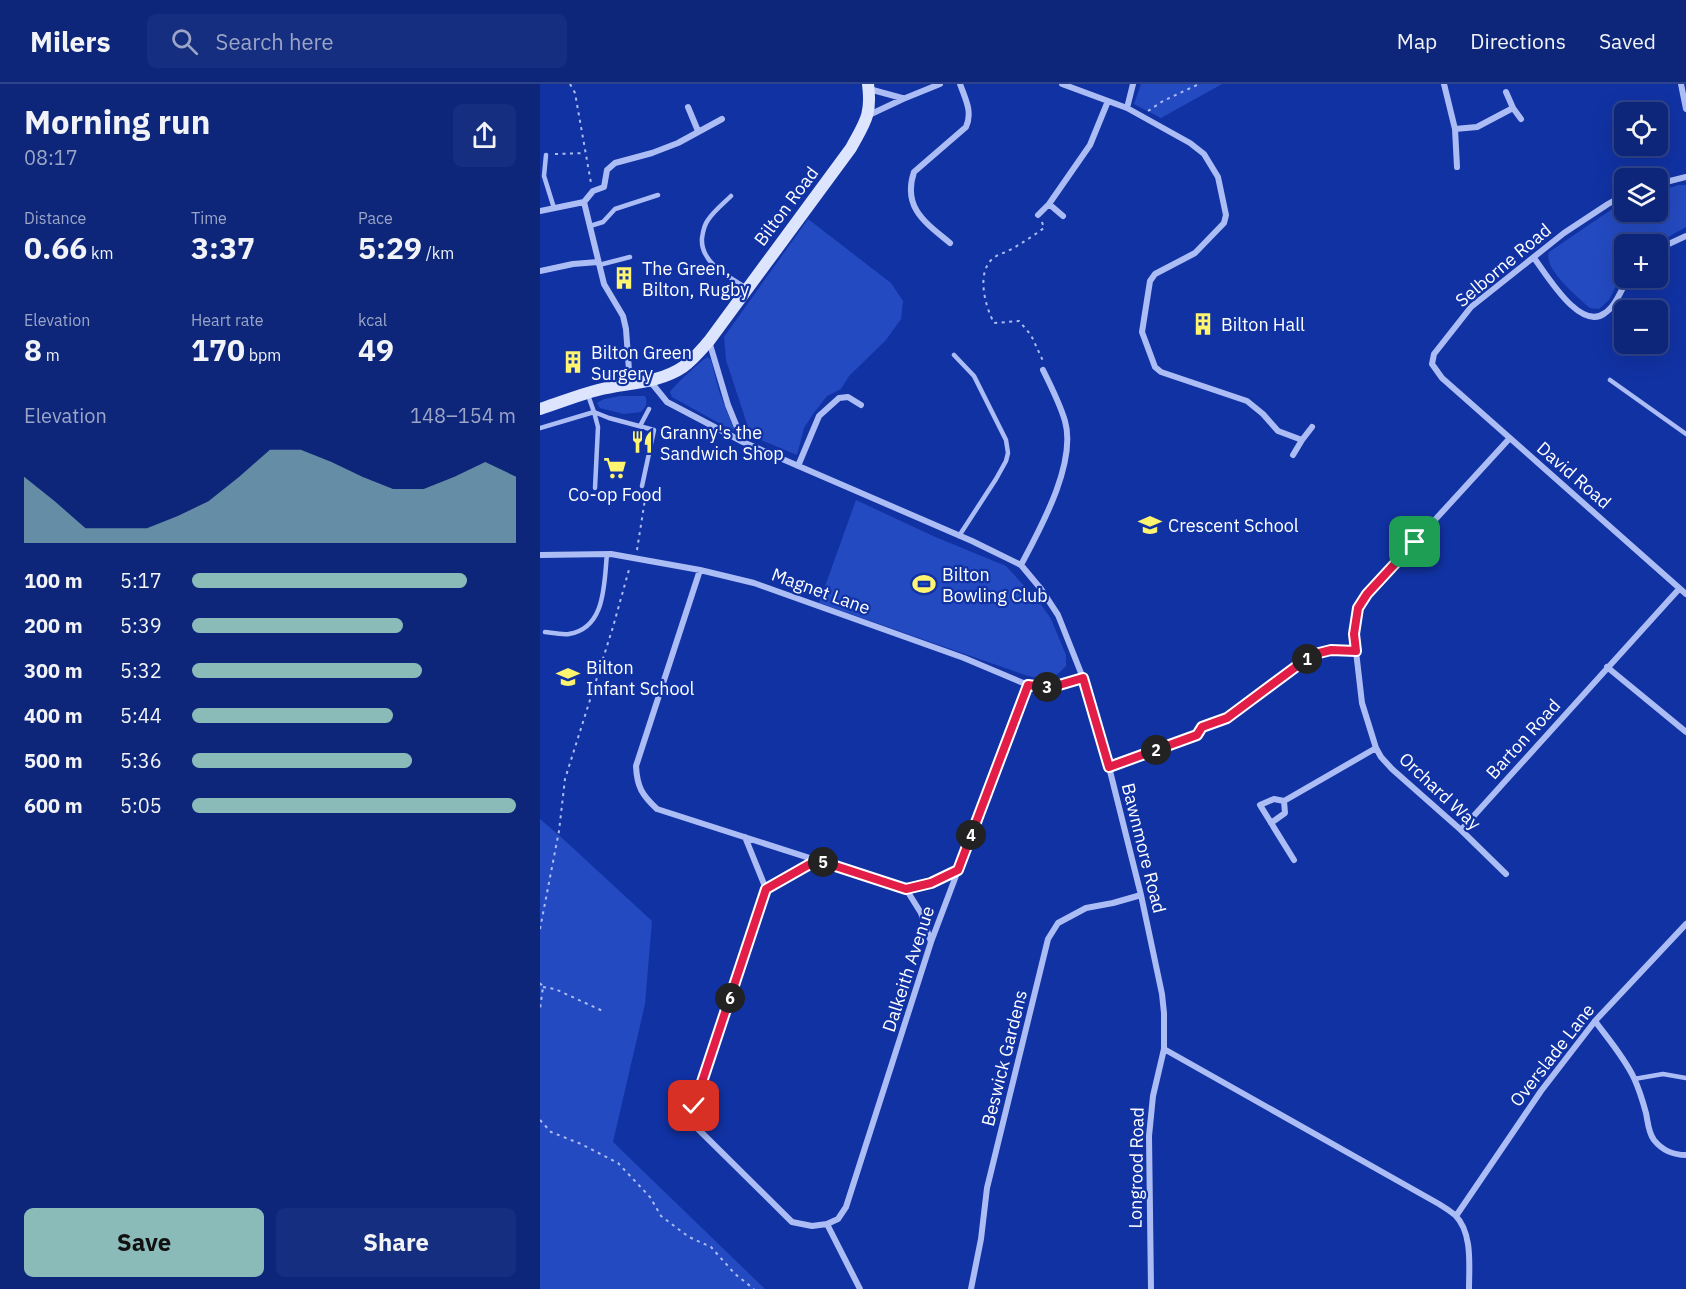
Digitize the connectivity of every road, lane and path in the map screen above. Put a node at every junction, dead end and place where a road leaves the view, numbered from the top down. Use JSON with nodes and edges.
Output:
{"nodes":[{"id":1,"x":570,"y":84,"type":"edge"},
{"id":2,"x":940,"y":84,"type":"edge"},
{"id":3,"x":960,"y":84,"type":"edge"},
{"id":4,"x":1062,"y":84,"type":"edge"},
{"id":5,"x":1133,"y":84,"type":"edge"},
{"id":6,"x":1199,"y":84,"type":"edge"},
{"id":7,"x":1444,"y":84,"type":"edge"},
{"id":8,"x":1681,"y":84,"type":"edge"},
{"id":9,"x":869,"y":86,"type":"edge"},
{"id":10,"x":1506,"y":92,"type":"dead end"},
{"id":11,"x":903,"y":99,"type":"junction"},
{"id":12,"x":1108,"y":101,"type":"junction"},
{"id":13,"x":688,"y":107,"type":"dead end"},
{"id":14,"x":1127,"y":108,"type":"junction"},
{"id":15,"x":1513,"y":108,"type":"junction"},
{"id":16,"x":1686,"y":109,"type":"edge"},
{"id":17,"x":869,"y":115,"type":"junction"},
{"id":18,"x":1140,"y":115,"type":"junction"},
{"id":19,"x":722,"y":119,"type":"dead end"},
{"id":20,"x":1521,"y":119,"type":"dead end"},
{"id":21,"x":1455,"y":129,"type":"junction"},
{"id":22,"x":699,"y":131,"type":"junction"},
{"id":23,"x":585,"y":153,"type":"junction"},
{"id":24,"x":546,"y":155,"type":"joint"},
{"id":25,"x":1457,"y":167,"type":"dead end"},
{"id":26,"x":1686,"y":177,"type":"edge"},
{"id":27,"x":1668,"y":182,"type":"edge"},
{"id":28,"x":593,"y":191,"type":"junction"},
{"id":29,"x":658,"y":195,"type":"dead end"},
{"id":30,"x":731,"y":196,"type":"dead end"},
{"id":31,"x":1614,"y":201,"type":"edge"},
{"id":32,"x":584,"y":202,"type":"junction"},
{"id":33,"x":1049,"y":204,"type":"junction"},
{"id":34,"x":554,"y":208,"type":"junction"},
{"id":35,"x":540,"y":211,"type":"edge"},
{"id":36,"x":1038,"y":215,"type":"joint"},
{"id":37,"x":1063,"y":216,"type":"dead end"},
{"id":38,"x":590,"y":226,"type":"junction"},
{"id":39,"x":1686,"y":236,"type":"edge"},
{"id":40,"x":950,"y":243,"type":"dead end"},
{"id":41,"x":1668,"y":244,"type":"edge"},
{"id":42,"x":630,"y":257,"type":"dead end"},
{"id":43,"x":1534,"y":258,"type":"junction"},
{"id":44,"x":598,"y":263,"type":"junction"},
{"id":45,"x":540,"y":270,"type":"edge"},
{"id":46,"x":747,"y":288,"type":"junction"},
{"id":47,"x":1622,"y":288,"type":"edge"},
{"id":48,"x":709,"y":341,"type":"junction"},
{"id":49,"x":954,"y":355,"type":"dead end"},
{"id":50,"x":1043,"y":369,"type":"joint"},
{"id":51,"x":1442,"y":378,"type":"joint"},
{"id":52,"x":1610,"y":380,"type":"dead end"},
{"id":53,"x":649,"y":381,"type":"junction"},
{"id":54,"x":630,"y":384,"type":"junction"},
{"id":55,"x":588,"y":393,"type":"junction"},
{"id":56,"x":861,"y":405,"type":"dead end"},
{"id":57,"x":540,"y":409,"type":"edge"},
{"id":58,"x":649,"y":409,"type":"dead end"},
{"id":59,"x":594,"y":412,"type":"junction"},
{"id":60,"x":640,"y":426,"type":"junction"},
{"id":61,"x":540,"y":428,"type":"edge"},
{"id":62,"x":1312,"y":428,"type":"dead end"},
{"id":63,"x":1686,"y":434,"type":"edge"},
{"id":64,"x":1509,"y":439,"type":"junction"},
{"id":65,"x":1302,"y":440,"type":"junction"},
{"id":66,"x":743,"y":442,"type":"junction"},
{"id":67,"x":1293,"y":456,"type":"dead end"},
{"id":68,"x":798,"y":466,"type":"junction"},
{"id":69,"x":642,"y":486,"type":"dead end"},
{"id":70,"x":595,"y":488,"type":"dead end"},
{"id":71,"x":959,"y":536,"type":"junction"},
{"id":72,"x":607,"y":554,"type":"junction"},
{"id":73,"x":540,"y":555,"type":"edge"},
{"id":74,"x":634,"y":558,"type":"junction"},
{"id":75,"x":1021,"y":565,"type":"junction"},
{"id":76,"x":700,"y":570,"type":"junction"},
{"id":77,"x":1679,"y":589,"type":"junction"},
{"id":78,"x":1686,"y":594,"type":"edge"},
{"id":79,"x":545,"y":632,"type":"dead end"},
{"id":80,"x":1356,"y":651,"type":"junction"},
{"id":81,"x":1607,"y":667,"type":"junction"},
{"id":82,"x":1083,"y":678,"type":"junction"},
{"id":83,"x":1028,"y":685,"type":"junction"},
{"id":84,"x":1202,"y":727,"type":"joint"},
{"id":85,"x":1686,"y":732,"type":"edge"},
{"id":86,"x":1376,"y":748,"type":"junction"},
{"id":87,"x":1109,"y":767,"type":"junction"},
{"id":88,"x":1284,"y":801,"type":"junction"},
{"id":89,"x":1271,"y":823,"type":"junction"},
{"id":90,"x":1461,"y":831,"type":"junction"},
{"id":91,"x":744,"y":837,"type":"junction"},
{"id":92,"x":817,"y":860,"type":"junction"},
{"id":93,"x":1293,"y":860,"type":"dead end"},
{"id":94,"x":958,"y":870,"type":"junction"},
{"id":95,"x":1506,"y":874,"type":"dead end"},
{"id":96,"x":766,"y":889,"type":"junction"},
{"id":97,"x":906,"y":889,"type":"junction"},
{"id":98,"x":1141,"y":895,"type":"junction"},
{"id":99,"x":1686,"y":924,"type":"edge"},
{"id":100,"x":540,"y":929,"type":"edge"},
{"id":101,"x":931,"y":942,"type":"junction"},
{"id":102,"x":540,"y":982,"type":"edge"},
{"id":103,"x":543,"y":987,"type":"junction"},
{"id":104,"x":540,"y":1009,"type":"edge"},
{"id":105,"x":605,"y":1012,"type":"dead end"},
{"id":106,"x":1595,"y":1021,"type":"junction"},
{"id":107,"x":1164,"y":1048,"type":"junction"},
{"id":108,"x":1686,"y":1078,"type":"edge"},
{"id":109,"x":1634,"y":1079,"type":"junction"},
{"id":110,"x":540,"y":1120,"type":"edge"},
{"id":111,"x":1686,"y":1155,"type":"edge"},
{"id":112,"x":1456,"y":1216,"type":"junction"},
{"id":113,"x":827,"y":1224,"type":"junction"},
{"id":114,"x":754,"y":1289,"type":"edge"},
{"id":115,"x":860,"y":1289,"type":"edge"},
{"id":116,"x":971,"y":1289,"type":"edge"},
{"id":117,"x":1151,"y":1289,"type":"edge"},
{"id":118,"x":1469,"y":1289,"type":"edge"}],
"edges":[{"from":1,"to":23,"type":"path"},
{"from":2,"to":11,"type":"street"},
{"from":3,"to":40,"type":"street"},
{"from":4,"to":12,"type":"street"},
{"from":5,"to":14,"type":"street"},
{"from":6,"to":18,"type":"path"},
{"from":7,"to":21,"type":"street"},
{"from":8,"to":16,"type":"street"},
{"from":9,"to":11,"type":"street"},
{"from":9,"to":17,"type":"main road","name":"Bilton Road"},
{"from":10,"to":15,"type":"street"},
{"from":11,"to":17,"type":"street"},
{"from":12,"to":14,"type":"street"},
{"from":12,"to":33,"type":"street"},
{"from":13,"to":22,"type":"street"},
{"from":14,"to":18,"type":"street"},
{"from":15,"to":20,"type":"street"},
{"from":15,"to":21,"type":"street"},
{"from":17,"to":46,"type":"main road","name":"Bilton Road"},
{"from":18,"to":65,"type":"street"},
{"from":19,"to":22,"type":"street"},
{"from":21,"to":25,"type":"street"},
{"from":22,"to":28,"type":"street"},
{"from":23,"to":24,"type":"path"},
{"from":23,"to":28,"type":"path"},
{"from":24,"to":34,"type":"lane"},
{"from":26,"to":27,"type":"street"},
{"from":28,"to":32,"type":"street"},
{"from":29,"to":38,"type":"lane"},
{"from":30,"to":46,"type":"lane"},
{"from":31,"to":43,"type":"street","name":"Selborne Road"},
{"from":32,"to":34,"type":"street"},
{"from":32,"to":38,"type":"street"},
{"from":33,"to":36,"type":"street"},
{"from":33,"to":37,"type":"street"},
{"from":34,"to":35,"type":"street"},
{"from":36,"to":50,"type":"path"},
{"from":38,"to":44,"type":"street"},
{"from":39,"to":41,"type":"street"},
{"from":42,"to":44,"type":"lane"},
{"from":43,"to":47,"type":"street"},
{"from":43,"to":51,"type":"street","name":"Selborne Road"},
{"from":44,"to":45,"type":"street"},
{"from":44,"to":54,"type":"street"},
{"from":46,"to":48,"type":"main road","name":"Bilton Road"},
{"from":48,"to":53,"type":"main road","name":"Bilton Road"},
{"from":48,"to":66,"type":"street"},
{"from":49,"to":71,"type":"lane"},
{"from":50,"to":75,"type":"street"},
{"from":51,"to":64,"type":"street","name":"David Road"},
{"from":52,"to":63,"type":"lane"},
{"from":53,"to":54,"type":"main road","name":"Bilton Road"},
{"from":53,"to":66,"type":"street","name":"Bawnmore Road"},
{"from":54,"to":55,"type":"main road","name":"Bilton Road"},
{"from":55,"to":57,"type":"main road","name":"Bilton Road"},
{"from":55,"to":59,"type":"lane"},
{"from":56,"to":68,"type":"street"},
{"from":58,"to":60,"type":"lane"},
{"from":59,"to":60,"type":"lane"},
{"from":59,"to":61,"type":"lane"},
{"from":59,"to":70,"type":"lane"},
{"from":60,"to":69,"type":"lane"},
{"from":62,"to":65,"type":"street"},
{"from":64,"to":77,"type":"street","name":"David Road"},
{"from":64,"to":80,"type":"street","name":"Orchard Way"},
{"from":65,"to":67,"type":"street"},
{"from":66,"to":68,"type":"street","name":"Bawnmore Road"},
{"from":68,"to":71,"type":"street","name":"Bawnmore Road"},
{"from":71,"to":75,"type":"street","name":"Bawnmore Road"},
{"from":72,"to":73,"type":"street","name":"Magnet Lane"},
{"from":72,"to":74,"type":"street","name":"Magnet Lane"},
{"from":72,"to":79,"type":"lane"},
{"from":74,"to":76,"type":"street","name":"Magnet Lane"},
{"from":74,"to":100,"type":"path"},
{"from":75,"to":82,"type":"street","name":"Bawnmore Road"},
{"from":76,"to":83,"type":"street","name":"Magnet Lane"},
{"from":76,"to":91,"type":"street"},
{"from":77,"to":78,"type":"street","name":"David Road"},
{"from":77,"to":81,"type":"street","name":"Barton Road"},
{"from":80,"to":84,"type":"street"},
{"from":80,"to":86,"type":"street","name":"Orchard Way"},
{"from":81,"to":85,"type":"street"},
{"from":81,"to":90,"type":"street","name":"Barton Road"},
{"from":82,"to":83,"type":"street","name":"Magnet Lane"},
{"from":82,"to":87,"type":"street","name":"Bawnmore Road"},
{"from":83,"to":94,"type":"street","name":"Dalkeith Avenue"},
{"from":84,"to":87,"type":"path"},
{"from":86,"to":88,"type":"street"},
{"from":86,"to":90,"type":"street","name":"Orchard Way"},
{"from":87,"to":98,"type":"street","name":"Bawnmore Road"},
{"from":88,"to":89,"type":"street"},
{"from":88,"to":89,"type":"street"},
{"from":89,"to":93,"type":"street"},
{"from":90,"to":95,"type":"street","name":"Orchard Way"},
{"from":91,"to":92,"type":"street"},
{"from":91,"to":96,"type":"street"},
{"from":92,"to":96,"type":"street"},
{"from":92,"to":97,"type":"street"},
{"from":94,"to":97,"type":"street"},
{"from":94,"to":101,"type":"street","name":"Dalkeith Avenue"},
{"from":96,"to":113,"type":"street"},
{"from":97,"to":101,"type":"street"},
{"from":98,"to":107,"type":"street","name":"Bawnmore Road"},
{"from":98,"to":116,"type":"street","name":"Beswick Gardens"},
{"from":99,"to":106,"type":"street","name":"Overslade Lane"},
{"from":101,"to":113,"type":"street","name":"Dalkeith Avenue"},
{"from":102,"to":103,"type":"path"},
{"from":103,"to":104,"type":"path"},
{"from":103,"to":105,"type":"path"},
{"from":106,"to":109,"type":"street"},
{"from":106,"to":112,"type":"street","name":"Overslade Lane"},
{"from":107,"to":112,"type":"street"},
{"from":107,"to":117,"type":"street","name":"Longrood Road"},
{"from":108,"to":109,"type":"lane"},
{"from":109,"to":111,"type":"street"},
{"from":110,"to":114,"type":"path"},
{"from":112,"to":118,"type":"street"},
{"from":113,"to":115,"type":"street"}]}
